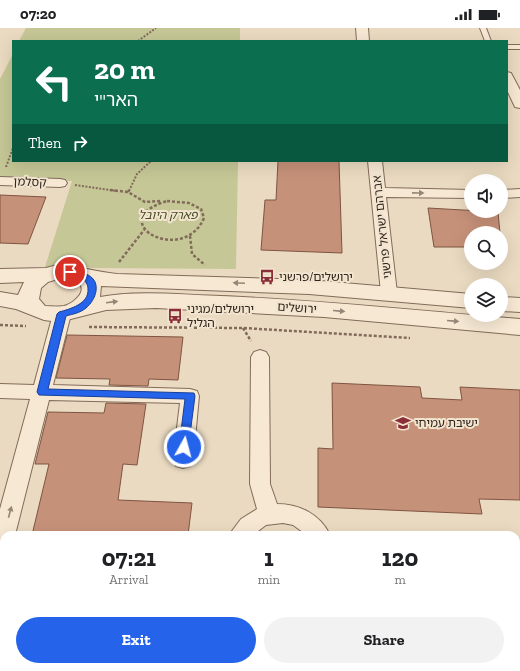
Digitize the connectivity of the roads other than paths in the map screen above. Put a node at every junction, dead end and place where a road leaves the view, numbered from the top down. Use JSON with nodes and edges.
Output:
{"nodes":[{"id":1,"x":362,"y":28,"type":"edge"},
{"id":2,"x":483,"y":28,"type":"edge"},
{"id":3,"x":363,"y":40,"type":"edge"},
{"id":4,"x":488,"y":40,"type":"edge"},
{"id":5,"x":508,"y":47,"type":"edge"},
{"id":6,"x":520,"y":47,"type":"edge"},
{"id":7,"x":508,"y":78,"type":"edge"},
{"id":8,"x":520,"y":104,"type":"edge"},
{"id":9,"x":375,"y":162,"type":"edge"},
{"id":10,"x":0,"y":181,"type":"edge"},
{"id":11,"x":60,"y":183,"type":"road end"},
{"id":12,"x":378,"y":192,"type":"junction"},
{"id":13,"x":464,"y":194,"type":"edge"},
{"id":14,"x":508,"y":194,"type":"edge"},
{"id":15,"x":520,"y":194,"type":"edge"},
{"id":16,"x":47,"y":275,"type":"junction"},
{"id":17,"x":0,"y":276,"type":"edge"},
{"id":18,"x":93,"y":279,"type":"junction"},
{"id":19,"x":389,"y":293,"type":"junction"},
{"id":20,"x":0,"y":298,"type":"edge"},
{"id":21,"x":464,"y":300,"type":"edge"},
{"id":22,"x":508,"y":305,"type":"edge"},
{"id":23,"x":520,"y":306,"type":"edge"},
{"id":24,"x":33,"y":308,"type":"junction"},
{"id":25,"x":65,"y":318,"type":"junction"},
{"id":26,"x":520,"y":327,"type":"edge"},
{"id":27,"x":260,"y":357,"type":"road end"},
{"id":28,"x":0,"y":391,"type":"edge"},
{"id":29,"x":42,"y":392,"type":"junction"},
{"id":30,"x":183,"y":460,"type":"dead end"},
{"id":31,"x":271,"y":514,"type":"junction"},
{"id":32,"x":5,"y":531,"type":"edge"},
{"id":33,"x":243,"y":531,"type":"edge"},
{"id":34,"x":315,"y":531,"type":"edge"}],
"edges":[{"from":1,"to":3,"type":"street"},
{"from":2,"to":4,"type":"lane"},
{"from":5,"to":6,"type":"lane"},
{"from":7,"to":8,"type":"street"},
{"from":9,"to":12,"type":"street","name":"אברהם ישראל פרשני"},
{"from":10,"to":11,"type":"street","name":"קסלמן"},
{"from":12,"to":13,"type":"street","one_way":true},
{"from":12,"to":19,"type":"street","name":"אברהם ישראל פרשני"},
{"from":14,"to":15,"type":"street"},
{"from":16,"to":17,"type":"street"},
{"from":16,"to":18,"type":"street"},
{"from":16,"to":24,"type":"street"},
{"from":19,"to":18,"type":"street","name":"ירושלים","one_way":true},
{"from":18,"to":25,"type":"street"},
{"from":19,"to":21,"type":"street","name":"ירושלים"},
{"from":20,"to":24,"type":"street"},
{"from":22,"to":23,"type":"street"},
{"from":24,"to":25,"type":"street"},
{"from":25,"to":26,"type":"street","name":"ירושלים","one_way":true},
{"from":25,"to":29,"type":"street"},
{"from":27,"to":31,"type":"street"},
{"from":28,"to":29,"type":"street"},
{"from":29,"to":30,"type":"street"},
{"from":32,"to":29,"type":"street","one_way":true},
{"from":31,"to":33,"type":"street"},
{"from":31,"to":34,"type":"street"}]}
